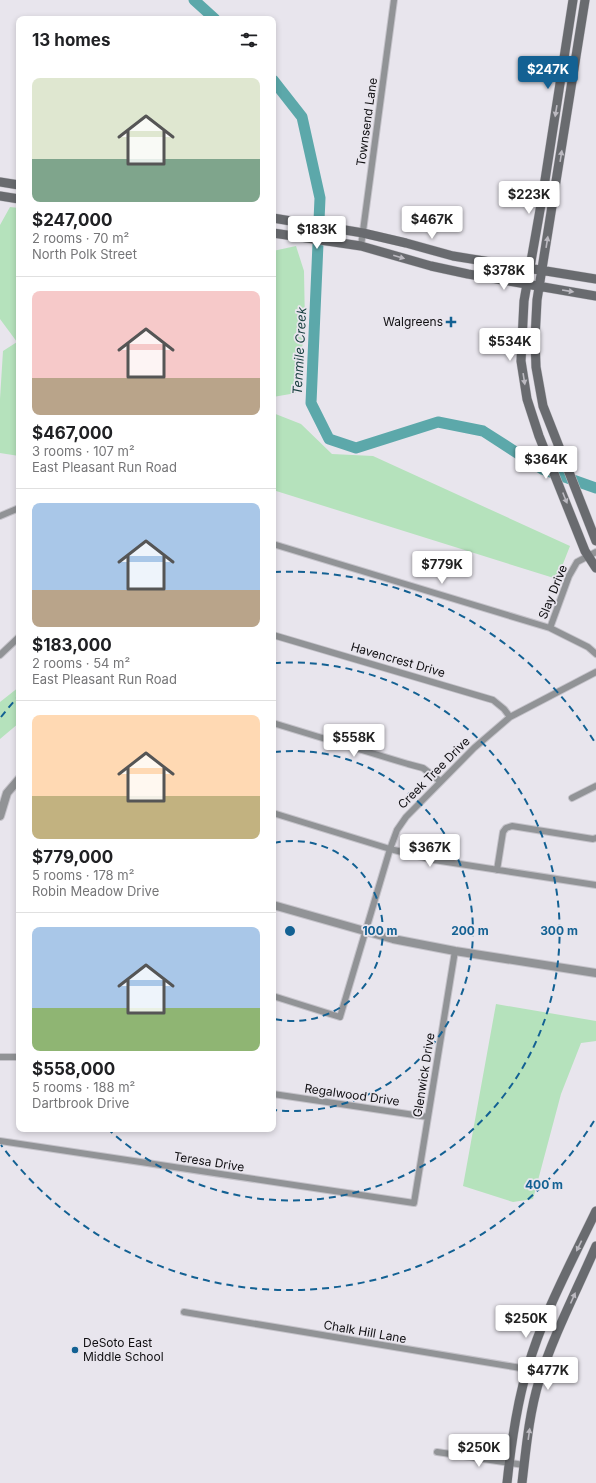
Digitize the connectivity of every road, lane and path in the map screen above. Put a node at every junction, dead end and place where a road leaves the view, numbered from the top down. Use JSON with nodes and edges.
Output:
{"nodes":[{"id":1,"x":394,"y":0,"type":"edge"},
{"id":2,"x":573,"y":2,"type":"edge"},
{"id":3,"x":584,"y":3,"type":"edge"},
{"id":4,"x":563,"y":64,"type":"junction"},
{"id":5,"x":575,"y":66,"type":"junction"},
{"id":6,"x":2,"y":182,"type":"edge"},
{"id":7,"x":16,"y":184,"type":"edge"},
{"id":8,"x":543,"y":193,"type":"junction"},
{"id":9,"x":554,"y":194,"type":"junction"},
{"id":10,"x":1,"y":196,"type":"edge"},
{"id":11,"x":16,"y":198,"type":"edge"},
{"id":12,"x":276,"y":219,"type":"edge"},
{"id":13,"x":362,"y":233,"type":"junction"},
{"id":14,"x":276,"y":234,"type":"edge"},
{"id":15,"x":361,"y":246,"type":"junction"},
{"id":16,"x":453,"y":256,"type":"junction"},
{"id":17,"x":530,"y":268,"type":"junction"},
{"id":18,"x":452,"y":270,"type":"junction"},
{"id":19,"x":542,"y":270,"type":"junction"},
{"id":20,"x":596,"y":279,"type":"edge"},
{"id":21,"x":527,"y":285,"type":"junction"},
{"id":22,"x":540,"y":287,"type":"junction"},
{"id":23,"x":596,"y":296,"type":"edge"},
{"id":24,"x":16,"y":509,"type":"edge"},
{"id":25,"x":0,"y":516,"type":"edge"},
{"id":26,"x":596,"y":541,"type":"edge"},
{"id":27,"x":276,"y":545,"type":"edge"},
{"id":28,"x":592,"y":554,"type":"edge"},
{"id":29,"x":596,"y":568,"type":"edge"},
{"id":30,"x":550,"y":628,"type":"junction"},
{"id":31,"x":276,"y":635,"type":"edge"},
{"id":32,"x":16,"y":640,"type":"edge"},
{"id":33,"x":596,"y":654,"type":"edge"},
{"id":34,"x":0,"y":655,"type":"edge"},
{"id":35,"x":596,"y":672,"type":"edge"},
{"id":36,"x":510,"y":717,"type":"junction"},
{"id":37,"x":276,"y":724,"type":"edge"},
{"id":38,"x":440,"y":781,"type":"junction"},
{"id":39,"x":16,"y":782,"type":"edge"},
{"id":40,"x":596,"y":786,"type":"edge"},
{"id":41,"x":572,"y":798,"type":"dead end"},
{"id":42,"x":276,"y":814,"type":"edge"},
{"id":43,"x":0,"y":816,"type":"edge"},
{"id":44,"x":596,"y":838,"type":"edge"},
{"id":45,"x":390,"y":849,"type":"junction"},
{"id":46,"x":497,"y":870,"type":"junction"},
{"id":47,"x":596,"y":885,"type":"edge"},
{"id":48,"x":276,"y":906,"type":"edge"},
{"id":49,"x":366,"y":932,"type":"junction"},
{"id":50,"x":455,"y":951,"type":"junction"},
{"id":51,"x":596,"y":973,"type":"edge"},
{"id":52,"x":276,"y":997,"type":"edge"},
{"id":53,"x":0,"y":1056,"type":"edge"},
{"id":54,"x":16,"y":1057,"type":"edge"},
{"id":55,"x":276,"y":1094,"type":"edge"},
{"id":56,"x":428,"y":1117,"type":"junction"},
{"id":57,"x":0,"y":1142,"type":"edge"},
{"id":58,"x":414,"y":1203,"type":"joint"},
{"id":59,"x":596,"y":1211,"type":"edge"},
{"id":60,"x":596,"y":1246,"type":"edge"},
{"id":61,"x":184,"y":1312,"type":"dead end"},
{"id":62,"x":527,"y":1369,"type":"junction"},
{"id":63,"x":542,"y":1373,"type":"junction"},
{"id":64,"x":437,"y":1452,"type":"dead end"},
{"id":65,"x":509,"y":1463,"type":"junction"},
{"id":66,"x":524,"y":1465,"type":"junction"},
{"id":67,"x":507,"y":1483,"type":"edge"},
{"id":68,"x":522,"y":1483,"type":"edge"}],
"edges":[{"from":1,"to":13,"type":"street","name":"Townsend Lane"},
{"from":2,"to":3,"type":"main road"},
{"from":2,"to":4,"type":"main road"},
{"from":3,"to":5,"type":"main road"},
{"from":4,"to":5,"type":"main road"},
{"from":4,"to":8,"type":"main road","one_way":true},
{"from":9,"to":5,"type":"main road","one_way":true},
{"from":6,"to":7,"type":"main road"},
{"from":6,"to":10,"type":"main road"},
{"from":8,"to":9,"type":"main road"},
{"from":8,"to":17,"type":"main road"},
{"from":19,"to":9,"type":"main road","one_way":true},
{"from":10,"to":11,"type":"main road"},
{"from":12,"to":13,"type":"main road"},
{"from":13,"to":15,"type":"street","name":"Townsend Lane"},
{"from":13,"to":16,"type":"main road"},
{"from":14,"to":15,"type":"main road"},
{"from":15,"to":18,"type":"main road","one_way":true},
{"from":16,"to":17,"type":"main road"},
{"from":16,"to":18,"type":"main road"},
{"from":17,"to":19,"type":"main road"},
{"from":17,"to":21,"type":"main road"},
{"from":18,"to":21,"type":"main road"},
{"from":19,"to":20,"type":"main road"},
{"from":19,"to":22,"type":"main road"},
{"from":21,"to":22,"type":"main road"},
{"from":21,"to":28,"type":"main road","one_way":true},
{"from":22,"to":23,"type":"main road","one_way":true},
{"from":22,"to":26,"type":"main road"},
{"from":24,"to":25,"type":"street"},
{"from":27,"to":30,"type":"street"},
{"from":28,"to":29,"type":"main road"},
{"from":28,"to":30,"type":"street","name":"Slay Drive"},
{"from":30,"to":33,"type":"street"},
{"from":31,"to":36,"type":"street","name":"Havencrest Drive"},
{"from":32,"to":34,"type":"street"},
{"from":35,"to":36,"type":"street","name":"Creek Tree Drive"},
{"from":36,"to":38,"type":"street","name":"Creek Tree Drive"},
{"from":37,"to":38,"type":"street"},
{"from":38,"to":45,"type":"street","name":"Creek Tree Drive"},
{"from":39,"to":43,"type":"street"},
{"from":40,"to":41,"type":"street"},
{"from":42,"to":45,"type":"street"},
{"from":44,"to":46,"type":"street"},
{"from":45,"to":46,"type":"street"},
{"from":45,"to":49,"type":"street","name":"Creek Tree Drive"},
{"from":46,"to":47,"type":"street"},
{"from":48,"to":49,"type":"street"},
{"from":49,"to":50,"type":"street"},
{"from":49,"to":52,"type":"street","name":"Creek Tree Drive"},
{"from":50,"to":51,"type":"street"},
{"from":50,"to":56,"type":"street","name":"Glenwick Drive"},
{"from":53,"to":54,"type":"street"},
{"from":55,"to":56,"type":"street","name":"Regalwood Drive"},
{"from":56,"to":58,"type":"street","name":"Glenwick Drive"},
{"from":57,"to":58,"type":"street","name":"Teresa Drive"},
{"from":59,"to":62,"type":"main road","one_way":true},
{"from":63,"to":60,"type":"main road","one_way":true},
{"from":61,"to":62,"type":"street","name":"Chalk Hill Lane"},
{"from":62,"to":63,"type":"street","name":"Chalk Hill Lane"},
{"from":62,"to":65,"type":"main road"},
{"from":66,"to":63,"type":"main road","one_way":true},
{"from":64,"to":65,"type":"street"},
{"from":65,"to":66,"type":"street"},
{"from":65,"to":67,"type":"main road"},
{"from":66,"to":68,"type":"main road"}]}
